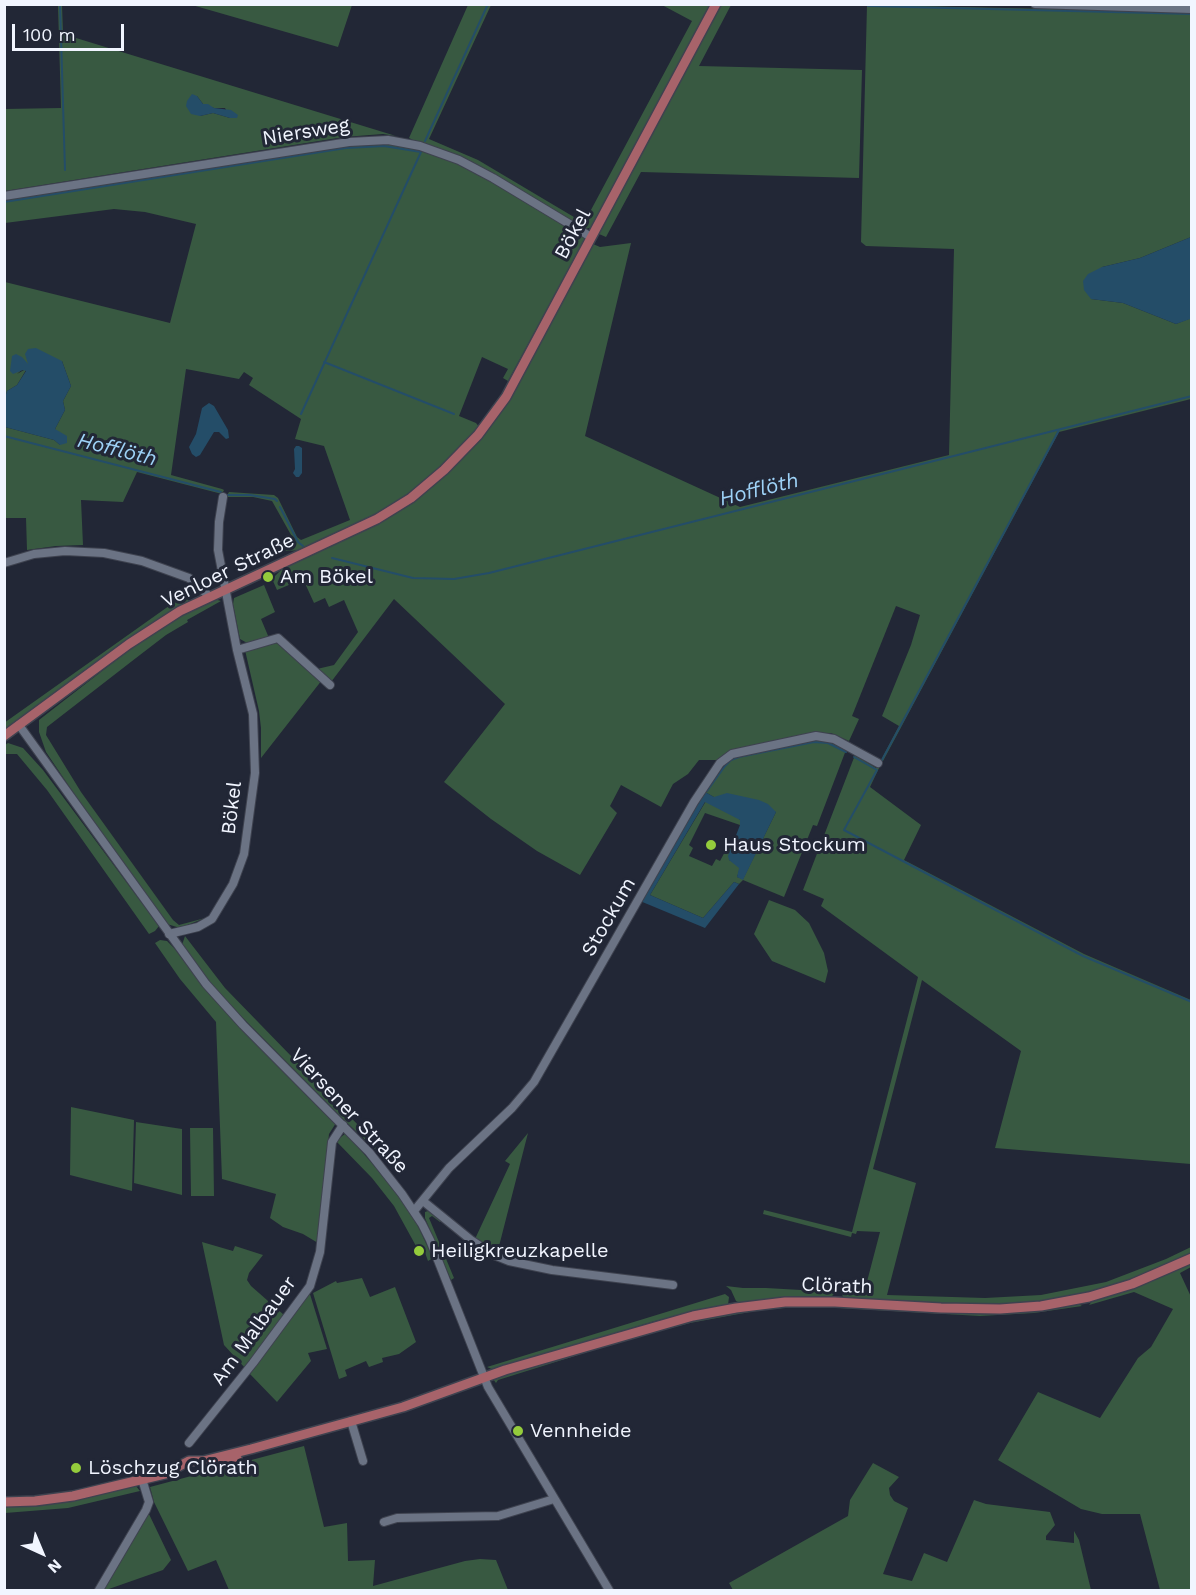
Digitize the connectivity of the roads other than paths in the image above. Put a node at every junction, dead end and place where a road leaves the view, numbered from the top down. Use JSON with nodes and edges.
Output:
{"nodes":[{"id":1,"x":716,"y":4,"type":"edge"},
{"id":2,"x":1035,"y":4,"type":"edge"},
{"id":3,"x":1191,"y":9,"type":"edge"},
{"id":4,"x":4,"y":196,"type":"edge"},
{"id":5,"x":591,"y":237,"type":"junction"},
{"id":6,"x":444,"y":470,"type":"joint"},
{"id":7,"x":223,"y":497,"type":"dead end"},
{"id":8,"x":4,"y":563,"type":"edge"},
{"id":9,"x":225,"y":589,"type":"junction"},
{"id":10,"x":209,"y":596,"type":"junction"},
{"id":11,"x":237,"y":650,"type":"junction"},
{"id":12,"x":330,"y":685,"type":"dead end"},
{"id":13,"x":20,"y":725,"type":"junction"},
{"id":14,"x":4,"y":736,"type":"edge"},
{"id":15,"x":878,"y":763,"type":"dead end"},
{"id":16,"x":169,"y":934,"type":"junction"},
{"id":17,"x":343,"y":1125,"type":"junction"},
{"id":18,"x":423,"y":1201,"type":"junction"},
{"id":19,"x":414,"y":1211,"type":"junction"},
{"id":20,"x":1191,"y":1258,"type":"edge"},
{"id":21,"x":673,"y":1285,"type":"dead end"},
{"id":22,"x":484,"y":1377,"type":"junction"},
{"id":23,"x":351,"y":1421,"type":"junction"},
{"id":24,"x":189,"y":1443,"type":"dead end"},
{"id":25,"x":363,"y":1461,"type":"dead end"},
{"id":26,"x":142,"y":1479,"type":"junction"},
{"id":27,"x":554,"y":1499,"type":"junction"},
{"id":28,"x":4,"y":1502,"type":"edge"},
{"id":29,"x":384,"y":1522,"type":"dead end"},
{"id":30,"x":99,"y":1590,"type":"edge"},
{"id":31,"x":609,"y":1590,"type":"edge"}],
"edges":[{"from":1,"to":5,"type":"main road","name":"Bökel"},
{"from":2,"to":3,"type":"street"},
{"from":4,"to":5,"type":"street","name":"Niersweg"},
{"from":5,"to":6,"type":"main road","name":"Bökel"},
{"from":6,"to":9,"type":"main road","name":"Venloer Straße"},
{"from":7,"to":9,"type":"street","name":"Bökel"},
{"from":8,"to":10,"type":"street"},
{"from":9,"to":10,"type":"main road","name":"Venloer Straße"},
{"from":9,"to":11,"type":"street","name":"Bökel"},
{"from":10,"to":13,"type":"main road","name":"Venloer Straße"},
{"from":11,"to":12,"type":"street"},
{"from":11,"to":16,"type":"street","name":"Bökel"},
{"from":13,"to":14,"type":"main road","name":"Venloer Straße"},
{"from":13,"to":16,"type":"street","name":"Viersener Straße"},
{"from":15,"to":18,"type":"street","name":"Stockum"},
{"from":16,"to":17,"type":"street","name":"Viersener Straße"},
{"from":17,"to":19,"type":"street","name":"Viersener Straße"},
{"from":17,"to":24,"type":"street","name":"Am Malbauer"},
{"from":18,"to":19,"type":"street","name":"Stockum"},
{"from":18,"to":21,"type":"street"},
{"from":19,"to":22,"type":"street","name":"Viersener Straße"},
{"from":20,"to":22,"type":"main road","name":"Clörath"},
{"from":22,"to":23,"type":"main road"},
{"from":22,"to":27,"type":"street","name":"Viersener Straße"},
{"from":23,"to":25,"type":"street"},
{"from":23,"to":26,"type":"main road"},
{"from":26,"to":28,"type":"main road"},
{"from":26,"to":30,"type":"street"},
{"from":27,"to":29,"type":"street"},
{"from":27,"to":31,"type":"street","name":"Viersener Straße"}]}
